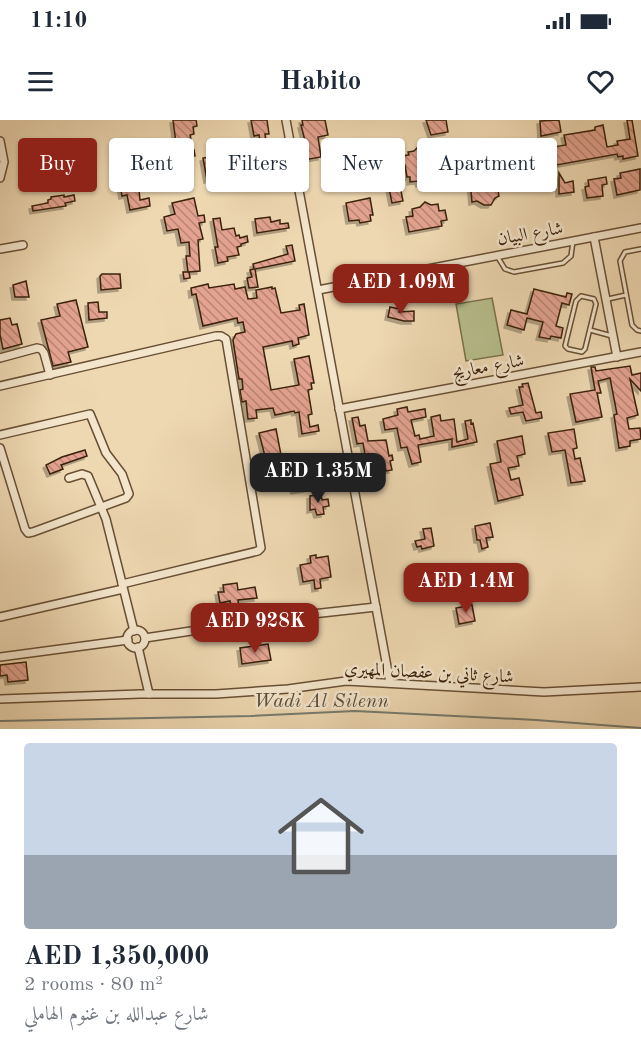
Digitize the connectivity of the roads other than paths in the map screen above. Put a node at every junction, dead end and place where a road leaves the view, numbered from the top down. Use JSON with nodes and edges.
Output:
{"nodes":[{"id":1,"x":286,"y":120,"type":"edge"},
{"id":2,"x":0,"y":141,"type":"edge"},
{"id":3,"x":0,"y":178,"type":"edge"},
{"id":4,"x":641,"y":228,"type":"edge"},
{"id":5,"x":594,"y":237,"type":"junction"},
{"id":6,"x":573,"y":241,"type":"junction"},
{"id":7,"x":23,"y":245,"type":"dead end"},
{"id":8,"x":0,"y":249,"type":"edge"},
{"id":9,"x":641,"y":249,"type":"edge"},
{"id":10,"x":496,"y":255,"type":"junction"},
{"id":11,"x":318,"y":290,"type":"junction"},
{"id":12,"x":626,"y":295,"type":"junction"},
{"id":13,"x":606,"y":299,"type":"junction"},
{"id":14,"x":590,"y":330,"type":"junction"},
{"id":15,"x":641,"y":331,"type":"edge"},
{"id":16,"x":614,"y":337,"type":"junction"},
{"id":17,"x":641,"y":352,"type":"edge"},
{"id":18,"x":617,"y":357,"type":"junction"},
{"id":19,"x":0,"y":358,"type":"edge"},
{"id":20,"x":50,"y":375,"type":"junction"},
{"id":21,"x":0,"y":386,"type":"edge"},
{"id":22,"x":339,"y":410,"type":"junction"},
{"id":23,"x":0,"y":435,"type":"edge"},
{"id":24,"x":0,"y":448,"type":"edge"},
{"id":25,"x":69,"y":478,"type":"dead end"},
{"id":26,"x":102,"y":507,"type":"junction"},
{"id":27,"x":122,"y":586,"type":"junction"},
{"id":28,"x":376,"y":607,"type":"junction"},
{"id":29,"x":0,"y":617,"type":"edge"},
{"id":30,"x":134,"y":631,"type":"junction"},
{"id":31,"x":144,"y":638,"type":"junction"},
{"id":32,"x":128,"y":640,"type":"junction"},
{"id":33,"x":138,"y":648,"type":"junction"},
{"id":34,"x":0,"y":657,"type":"edge"},
{"id":35,"x":390,"y":684,"type":"junction"},
{"id":36,"x":641,"y":687,"type":"edge"},
{"id":37,"x":149,"y":694,"type":"junction"},
{"id":38,"x":0,"y":699,"type":"edge"}],
"edges":[{"from":1,"to":11,"type":"street"},
{"from":2,"to":3,"type":"street"},
{"from":4,"to":5,"type":"street","name":"شارع البيان"},
{"from":5,"to":6,"type":"street","name":"شارع البيان"},
{"from":5,"to":13,"type":"street"},
{"from":6,"to":10,"type":"street","name":"شارع البيان"},
{"from":6,"to":10,"type":"lane"},
{"from":7,"to":8,"type":"street"},
{"from":9,"to":12,"type":"lane"},
{"from":10,"to":11,"type":"street","name":"شارع البيان"},
{"from":11,"to":22,"type":"street"},
{"from":12,"to":13,"type":"lane"},
{"from":12,"to":15,"type":"lane"},
{"from":13,"to":16,"type":"street"},
{"from":14,"to":14,"type":"lane"},
{"from":14,"to":16,"type":"lane"},
{"from":16,"to":18,"type":"street"},
{"from":17,"to":18,"type":"street","name":"شارع معاريج"},
{"from":18,"to":22,"type":"street","name":"شارع معاريج"},
{"from":19,"to":20,"type":"street"},
{"from":20,"to":21,"type":"street"},
{"from":20,"to":27,"type":"street"},
{"from":22,"to":28,"type":"street"},
{"from":23,"to":26,"type":"street"},
{"from":24,"to":26,"type":"street"},
{"from":25,"to":26,"type":"street"},
{"from":26,"to":27,"type":"street"},
{"from":27,"to":29,"type":"street"},
{"from":27,"to":30,"type":"street"},
{"from":28,"to":31,"type":"street"},
{"from":28,"to":35,"type":"street"},
{"from":30,"to":31,"type":"street"},
{"from":30,"to":32,"type":"street"},
{"from":31,"to":33,"type":"street"},
{"from":32,"to":33,"type":"street"},
{"from":32,"to":34,"type":"street"},
{"from":33,"to":37,"type":"street"},
{"from":35,"to":36,"type":"street","name":"شارع ثاني بن عفصان المهيري"},
{"from":35,"to":37,"type":"street","name":"شارع ثاني بن عفصان المهيري"},
{"from":37,"to":38,"type":"street","name":"شارع ثاني بن عفصان المهيري"}]}
